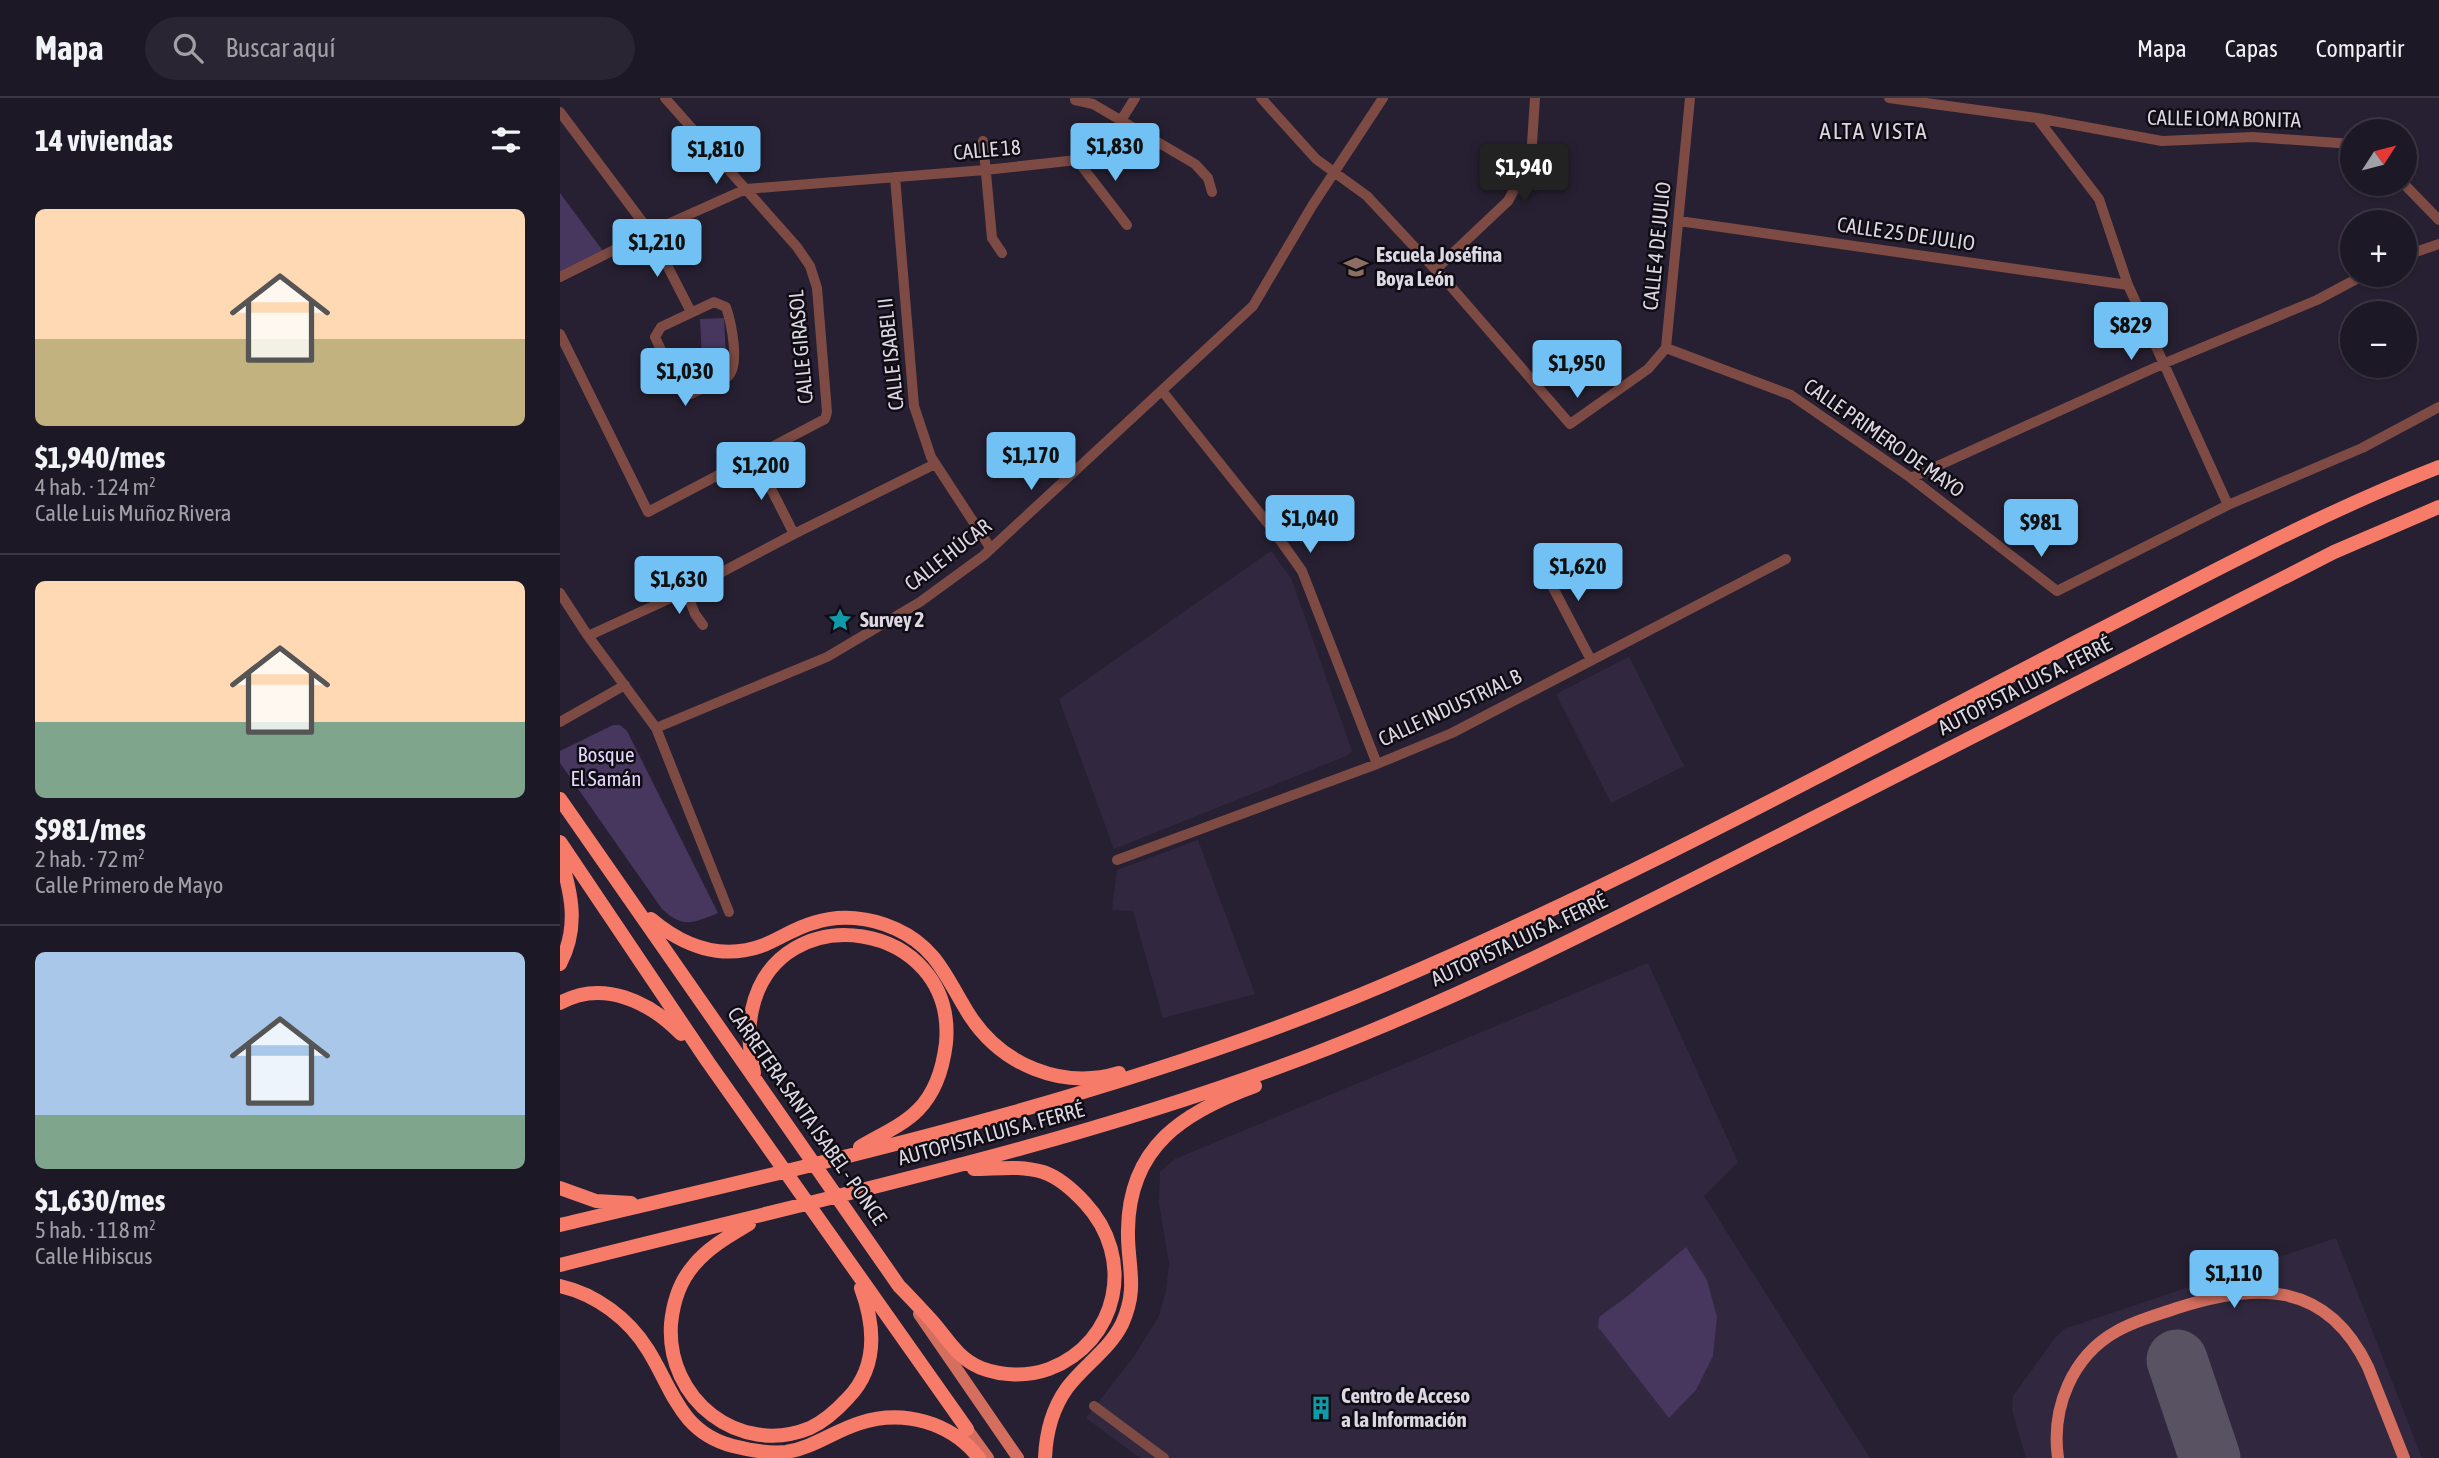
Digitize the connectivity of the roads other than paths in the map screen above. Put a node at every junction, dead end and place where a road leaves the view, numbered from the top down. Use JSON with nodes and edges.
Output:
{"nodes":[{"id":1,"x":665,"y":98,"type":"edge"},
{"id":2,"x":1135,"y":98,"type":"edge"},
{"id":3,"x":1261,"y":98,"type":"edge"},
{"id":4,"x":1383,"y":98,"type":"edge"},
{"id":5,"x":1535,"y":98,"type":"edge"},
{"id":6,"x":1690,"y":98,"type":"edge"},
{"id":7,"x":1889,"y":98,"type":"edge"},
{"id":8,"x":1075,"y":100,"type":"dead end"},
{"id":9,"x":560,"y":111,"type":"edge"},
{"id":10,"x":2037,"y":118,"type":"junction"},
{"id":11,"x":1122,"y":120,"type":"junction"},
{"id":12,"x":983,"y":141,"type":"dead end"},
{"id":13,"x":2340,"y":143,"type":"edge"},
{"id":14,"x":1077,"y":160,"type":"junction"},
{"id":15,"x":985,"y":170,"type":"junction"},
{"id":16,"x":1335,"y":171,"type":"junction"},
{"id":17,"x":895,"y":177,"type":"junction"},
{"id":18,"x":746,"y":189,"type":"junction"},
{"id":19,"x":1212,"y":192,"type":"dead end"},
{"id":20,"x":2416,"y":196,"type":"edge"},
{"id":21,"x":2439,"y":220,"type":"edge"},
{"id":22,"x":1679,"y":221,"type":"junction"},
{"id":23,"x":1128,"y":225,"type":"dead end"},
{"id":24,"x":650,"y":232,"type":"junction"},
{"id":25,"x":2439,"y":244,"type":"edge"},
{"id":26,"x":2417,"y":252,"type":"edge"},
{"id":27,"x":1002,"y":253,"type":"dead end"},
{"id":28,"x":1436,"y":269,"type":"junction"},
{"id":29,"x":560,"y":277,"type":"edge"},
{"id":30,"x":2128,"y":285,"type":"junction"},
{"id":31,"x":2341,"y":287,"type":"edge"},
{"id":32,"x":691,"y":312,"type":"junction"},
{"id":33,"x":560,"y":334,"type":"edge"},
{"id":34,"x":1666,"y":348,"type":"junction"},
{"id":35,"x":2165,"y":363,"type":"junction"},
{"id":36,"x":1163,"y":392,"type":"junction"},
{"id":37,"x":2439,"y":407,"type":"edge"},
{"id":38,"x":755,"y":457,"type":"junction"},
{"id":39,"x":935,"y":464,"type":"junction"},
{"id":40,"x":2439,"y":467,"type":"edge"},
{"id":41,"x":1911,"y":478,"type":"junction"},
{"id":42,"x":2228,"y":505,"type":"junction"},
{"id":43,"x":2439,"y":507,"type":"edge"},
{"id":44,"x":794,"y":534,"type":"junction"},
{"id":45,"x":991,"y":548,"type":"junction"},
{"id":46,"x":1786,"y":559,"type":"dead end"},
{"id":47,"x":1539,"y":561,"type":"dead end"},
{"id":48,"x":687,"y":591,"type":"junction"},
{"id":49,"x":560,"y":593,"type":"edge"},
{"id":50,"x":703,"y":625,"type":"dead end"},
{"id":51,"x":588,"y":636,"type":"junction"},
{"id":52,"x":1591,"y":660,"type":"junction"},
{"id":53,"x":625,"y":685,"type":"junction"},
{"id":54,"x":560,"y":722,"type":"edge"},
{"id":55,"x":656,"y":728,"type":"junction"},
{"id":56,"x":1377,"y":764,"type":"junction"},
{"id":57,"x":560,"y":799,"type":"edge"},
{"id":58,"x":560,"y":842,"type":"edge"},
{"id":59,"x":560,"y":856,"type":"edge"},
{"id":60,"x":1117,"y":860,"type":"dead end"},
{"id":61,"x":610,"y":870,"type":"junction"},
{"id":62,"x":729,"y":912,"type":"dead end"},
{"id":63,"x":560,"y":964,"type":"edge"},
{"id":64,"x":560,"y":1003,"type":"edge"},
{"id":65,"x":1236,"y":1043,"type":"junction"},
{"id":66,"x":1311,"y":1055,"type":"junction"},
{"id":67,"x":708,"y":1062,"type":"junction"},
{"id":68,"x":754,"y":1078,"type":"junction"},
{"id":69,"x":847,"y":1156,"type":"junction"},
{"id":70,"x":948,"y":1169,"type":"junction"},
{"id":71,"x":560,"y":1188,"type":"edge"},
{"id":72,"x":650,"y":1204,"type":"junction"},
{"id":73,"x":767,"y":1215,"type":"junction"},
{"id":74,"x":560,"y":1225,"type":"edge"},
{"id":75,"x":560,"y":1265,"type":"edge"},
{"id":76,"x":854,"y":1271,"type":"junction"},
{"id":77,"x":560,"y":1286,"type":"edge"},
{"id":78,"x":899,"y":1286,"type":"junction"},
{"id":79,"x":1094,"y":1405,"type":"dead end"},
{"id":80,"x":967,"y":1429,"type":"joint"},
{"id":81,"x":979,"y":1458,"type":"edge"},
{"id":82,"x":988,"y":1458,"type":"edge"},
{"id":83,"x":1018,"y":1458,"type":"edge"},
{"id":84,"x":1045,"y":1458,"type":"edge"},
{"id":85,"x":1164,"y":1458,"type":"edge"},
{"id":86,"x":2058,"y":1458,"type":"edge"},
{"id":87,"x":2404,"y":1458,"type":"edge"}],
"edges":[{"from":1,"to":18,"type":"street","name":"CALLE GIRASOL"},
{"from":2,"to":11,"type":"street","name":"CALLE 18"},
{"from":3,"to":16,"type":"street"},
{"from":4,"to":16,"type":"street","name":"CALLE HÚCAR"},
{"from":5,"to":28,"type":"street"},
{"from":6,"to":22,"type":"street","name":"CALLE 4 DE JULIO"},
{"from":7,"to":10,"type":"street","name":"CALLE LOMA BONITA"},
{"from":8,"to":11,"type":"street"},
{"from":9,"to":24,"type":"street"},
{"from":10,"to":13,"type":"street","name":"CALLE LOMA BONITA"},
{"from":10,"to":30,"type":"street"},
{"from":11,"to":14,"type":"street","name":"CALLE 18"},
{"from":11,"to":19,"type":"street"},
{"from":12,"to":15,"type":"street"},
{"from":14,"to":15,"type":"street","name":"CALLE 18"},
{"from":14,"to":23,"type":"street"},
{"from":15,"to":17,"type":"street","name":"CALLE 18"},
{"from":15,"to":27,"type":"street"},
{"from":16,"to":28,"type":"street"},
{"from":16,"to":36,"type":"street","name":"CALLE HÚCAR"},
{"from":17,"to":18,"type":"street","name":"CALLE 18"},
{"from":17,"to":39,"type":"street","name":"CALLE ISABEL II"},
{"from":18,"to":24,"type":"street","name":"CALLE 18"},
{"from":18,"to":38,"type":"street","name":"CALLE GIRASOL"},
{"from":20,"to":21,"type":"street"},
{"from":22,"to":30,"type":"street","name":"CALLE 25 DE JULIO"},
{"from":22,"to":34,"type":"street","name":"CALLE 4 DE JULIO"},
{"from":24,"to":29,"type":"street","name":"CALLE 18"},
{"from":24,"to":32,"type":"street"},
{"from":25,"to":26,"type":"street"},
{"from":28,"to":34,"type":"street"},
{"from":30,"to":35,"type":"street"},
{"from":31,"to":35,"type":"street"},
{"from":32,"to":32,"type":"street"},
{"from":33,"to":38,"type":"street","name":"CALLE GIRASOL"},
{"from":34,"to":41,"type":"street","name":"CALLE PRIMERO DE MAYO"},
{"from":35,"to":41,"type":"street"},
{"from":35,"to":42,"type":"street"},
{"from":36,"to":45,"type":"street","name":"CALLE HÚCAR"},
{"from":36,"to":56,"type":"street"},
{"from":37,"to":42,"type":"street","name":"CALLE PRIMERO DE MAYO"},
{"from":38,"to":44,"type":"street"},
{"from":39,"to":44,"type":"street"},
{"from":39,"to":45,"type":"street","name":"CALLE ISABEL II"},
{"from":40,"to":65,"type":"highway","name":"AUTOPISTA LUIS A. FERRÉ"},
{"from":41,"to":42,"type":"street","name":"CALLE PRIMERO DE MAYO"},
{"from":43,"to":66,"type":"highway","name":"AUTOPISTA LUIS A. FERRÉ"},
{"from":44,"to":48,"type":"street"},
{"from":45,"to":55,"type":"street","name":"CALLE HÚCAR"},
{"from":46,"to":52,"type":"street","name":"CALLE INDUSTRIAL B"},
{"from":47,"to":52,"type":"street"},
{"from":48,"to":50,"type":"street"},
{"from":48,"to":51,"type":"street"},
{"from":49,"to":51,"type":"street"},
{"from":51,"to":53,"type":"street"},
{"from":52,"to":56,"type":"street","name":"CALLE INDUSTRIAL B"},
{"from":53,"to":54,"type":"street"},
{"from":53,"to":55,"type":"street"},
{"from":55,"to":62,"type":"street"},
{"from":56,"to":60,"type":"street","name":"CALLE INDUSTRIAL B"},
{"from":57,"to":61,"type":"highway","name":"CARRETERA SANTA ISABEL - PONCE"},
{"from":58,"to":67,"type":"highway"},
{"from":59,"to":63,"type":"highway"},
{"from":61,"to":65,"type":"highway"},
{"from":61,"to":68,"type":"highway","name":"CARRETERA SANTA ISABEL - PONCE"},
{"from":64,"to":67,"type":"highway"},
{"from":65,"to":69,"type":"highway","name":"AUTOPISTA LUIS A. FERRÉ"},
{"from":66,"to":70,"type":"highway","name":"AUTOPISTA LUIS A. FERRÉ"},
{"from":66,"to":84,"type":"highway"},
{"from":67,"to":76,"type":"highway"},
{"from":68,"to":69,"type":"highway"},
{"from":68,"to":78,"type":"highway","name":"CARRETERA SANTA ISABEL - PONCE"},
{"from":69,"to":72,"type":"highway","name":"AUTOPISTA LUIS A. FERRÉ"},
{"from":70,"to":73,"type":"highway","name":"AUTOPISTA LUIS A. FERRÉ"},
{"from":70,"to":78,"type":"highway"},
{"from":71,"to":72,"type":"highway"},
{"from":72,"to":74,"type":"highway","name":"AUTOPISTA LUIS A. FERRÉ"},
{"from":73,"to":75,"type":"highway","name":"AUTOPISTA LUIS A. FERRÉ"},
{"from":73,"to":76,"type":"highway"},
{"from":76,"to":80,"type":"highway"},
{"from":77,"to":81,"type":"highway"},
{"from":78,"to":83,"type":"main road","name":"CARRETERA SANTA ISABEL - PONCE"},
{"from":79,"to":85,"type":"street"},
{"from":80,"to":82,"type":"main road"},
{"from":86,"to":87,"type":"main road"}]}
